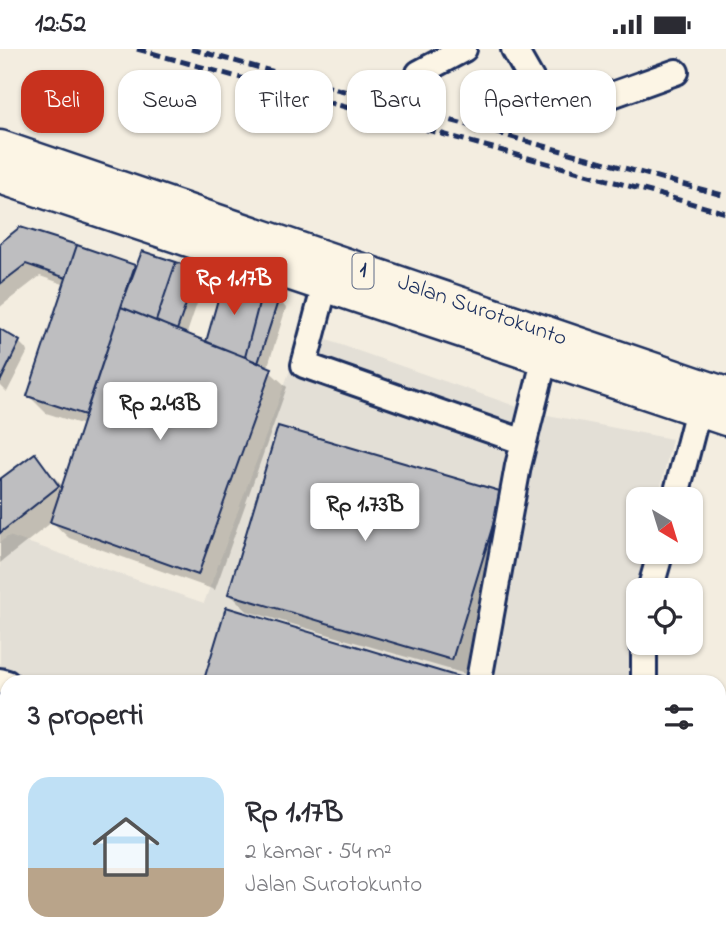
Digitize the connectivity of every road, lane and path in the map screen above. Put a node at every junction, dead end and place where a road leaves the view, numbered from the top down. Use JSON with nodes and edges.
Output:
{"nodes":[{"id":1,"x":464,"y":49,"type":"edge"},
{"id":2,"x":514,"y":49,"type":"edge"},
{"id":3,"x":425,"y":70,"type":"edge"},
{"id":4,"x":676,"y":72,"type":"dead end"},
{"id":5,"x":0,"y":147,"type":"edge"},
{"id":6,"x":0,"y":177,"type":"edge"},
{"id":7,"x":325,"y":285,"type":"junction"},
{"id":8,"x":548,"y":346,"type":"junction"},
{"id":9,"x":726,"y":394,"type":"edge"},
{"id":10,"x":712,"y":415,"type":"edge"},
{"id":11,"x":524,"y":443,"type":"junction"},
{"id":12,"x":680,"y":487,"type":"edge"},
{"id":13,"x":644,"y":655,"type":"edge"},
{"id":14,"x":480,"y":675,"type":"edge"},
{"id":15,"x":644,"y":675,"type":"edge"}],
"edges":[{"from":1,"to":3,"type":"street"},
{"from":2,"to":4,"type":"street"},
{"from":5,"to":8,"type":"main road","name":"Jalan Surotokunto","number":"1"},
{"from":6,"to":7,"type":"main road","name":"Jalan Surotokunto","number":"1"},
{"from":7,"to":8,"type":"main road","name":"Jalan Surotokunto","number":"1"},
{"from":7,"to":11,"type":"street"},
{"from":8,"to":9,"type":"main road","name":"Jalan Surotokunto","number":"1"},
{"from":8,"to":10,"type":"main road","name":"Jalan Surotokunto","number":"1"},
{"from":8,"to":11,"type":"street"},
{"from":10,"to":12,"type":"street"},
{"from":11,"to":14,"type":"street"},
{"from":13,"to":15,"type":"street"}]}
